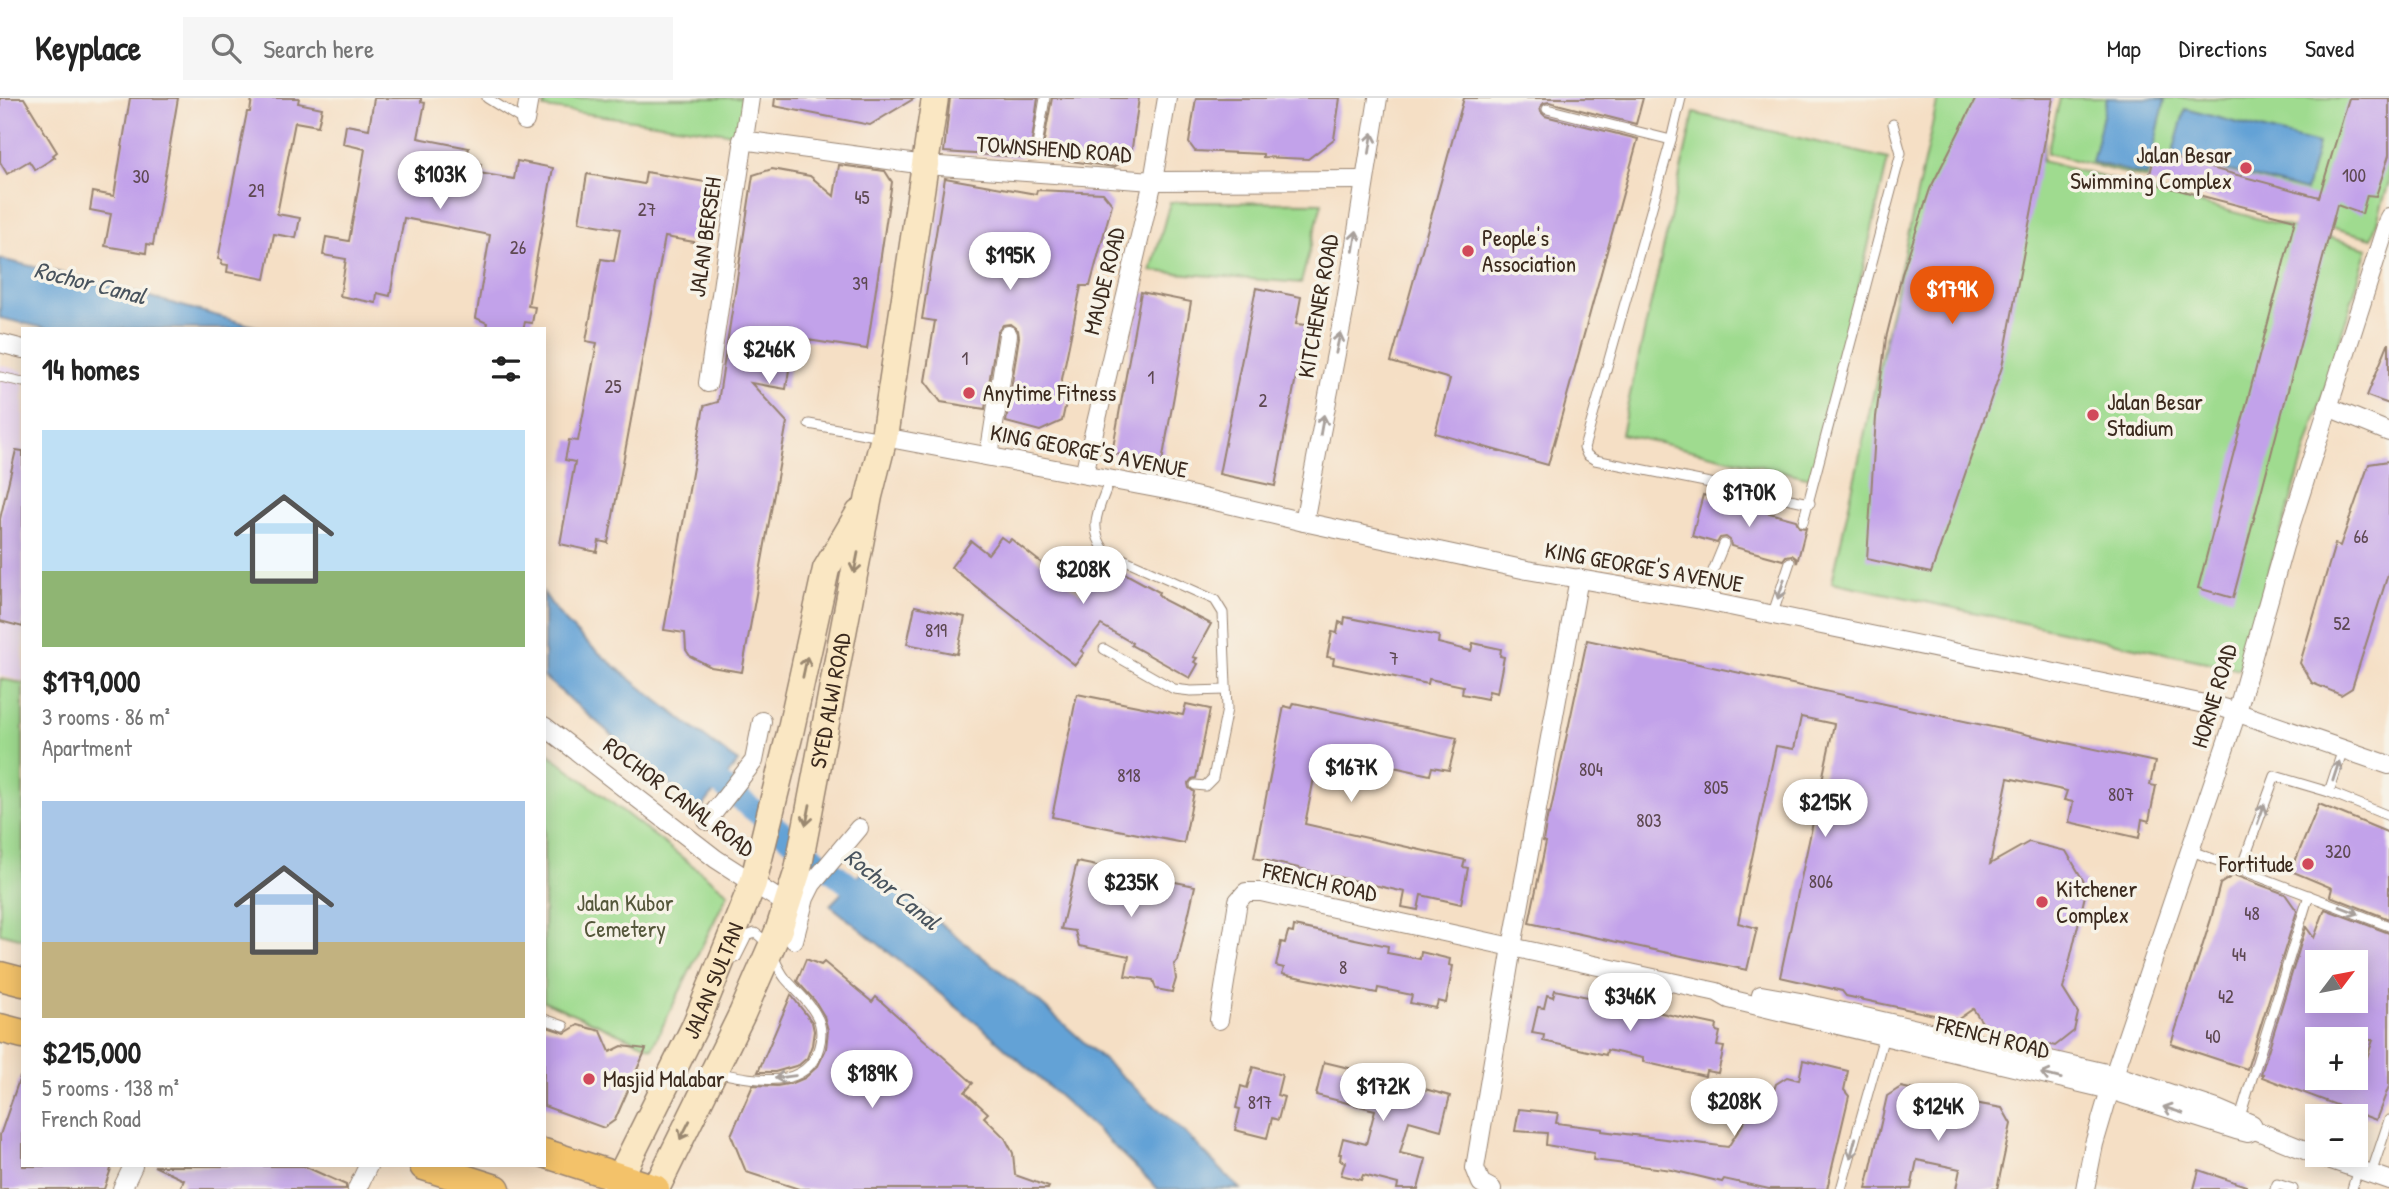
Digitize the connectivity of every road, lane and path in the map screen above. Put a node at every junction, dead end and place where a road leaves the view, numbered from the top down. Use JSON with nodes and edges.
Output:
{"nodes":[{"id":1,"x":487,"y":98,"type":"edge"},
{"id":2,"x":529,"y":98,"type":"edge"},
{"id":3,"x":750,"y":98,"type":"edge"},
{"id":4,"x":935,"y":98,"type":"edge"},
{"id":5,"x":1045,"y":98,"type":"edge"},
{"id":6,"x":1167,"y":98,"type":"edge"},
{"id":7,"x":1378,"y":98,"type":"edge"},
{"id":8,"x":1681,"y":98,"type":"edge"},
{"id":9,"x":1547,"y":109,"type":"dead end"},
{"id":10,"x":524,"y":121,"type":"joint"},
{"id":11,"x":1893,"y":124,"type":"dead end"},
{"id":12,"x":743,"y":140,"type":"junction"},
{"id":13,"x":1671,"y":140,"type":"junction"},
{"id":14,"x":1036,"y":152,"type":"dead end"},
{"id":15,"x":925,"y":165,"type":"junction"},
{"id":16,"x":1364,"y":180,"type":"junction"},
{"id":17,"x":1153,"y":181,"type":"junction"},
{"id":18,"x":2389,"y":218,"type":"edge"},
{"id":19,"x":1008,"y":335,"type":"dead end"},
{"id":20,"x":0,"y":343,"type":"edge"},
{"id":21,"x":21,"y":348,"type":"edge"},
{"id":22,"x":0,"y":377,"type":"edge"},
{"id":23,"x":21,"y":382,"type":"edge"},
{"id":24,"x":708,"y":383,"type":"dead end"},
{"id":25,"x":2328,"y":407,"type":"junction"},
{"id":26,"x":810,"y":424,"type":"dead end"},
{"id":27,"x":2389,"y":432,"type":"edge"},
{"id":28,"x":884,"y":437,"type":"junction"},
{"id":29,"x":989,"y":456,"type":"junction"},
{"id":30,"x":1084,"y":474,"type":"junction"},
{"id":31,"x":1110,"y":479,"type":"junction"},
{"id":32,"x":1746,"y":490,"type":"junction"},
{"id":33,"x":869,"y":496,"type":"junction"},
{"id":34,"x":1810,"y":503,"type":"junction"},
{"id":35,"x":1740,"y":505,"type":"dead end"},
{"id":36,"x":1803,"y":522,"type":"dead end"},
{"id":37,"x":1304,"y":523,"type":"junction"},
{"id":38,"x":1724,"y":544,"type":"dead end"},
{"id":39,"x":1790,"y":562,"type":"dead end"},
{"id":40,"x":1579,"y":579,"type":"junction"},
{"id":41,"x":1701,"y":600,"type":"junction"},
{"id":42,"x":1772,"y":616,"type":"junction"},
{"id":43,"x":1104,"y":649,"type":"dead end"},
{"id":44,"x":1226,"y":690,"type":"junction"},
{"id":45,"x":2236,"y":712,"type":"junction"},
{"id":46,"x":762,"y":721,"type":"dead end"},
{"id":47,"x":546,"y":728,"type":"edge"},
{"id":48,"x":2343,"y":749,"type":"junction"},
{"id":49,"x":2389,"y":765,"type":"edge"},
{"id":50,"x":1195,"y":785,"type":"dead end"},
{"id":51,"x":2329,"y":792,"type":"junction"},
{"id":52,"x":712,"y":815,"type":"dead end"},
{"id":53,"x":2389,"y":816,"type":"edge"},
{"id":54,"x":855,"y":832,"type":"dead end"},
{"id":55,"x":2189,"y":850,"type":"junction"},
{"id":56,"x":2241,"y":869,"type":"junction"},
{"id":57,"x":805,"y":877,"type":"junction"},
{"id":58,"x":753,"y":883,"type":"junction"},
{"id":59,"x":2309,"y":895,"type":"junction"},
{"id":60,"x":786,"y":904,"type":"junction"},
{"id":61,"x":2389,"y":926,"type":"edge"},
{"id":62,"x":782,"y":945,"type":"junction"},
{"id":63,"x":1512,"y":947,"type":"junction"},
{"id":64,"x":732,"y":967,"type":"dead end"},
{"id":65,"x":0,"y":976,"type":"edge"},
{"id":66,"x":726,"y":979,"type":"dead end"},
{"id":67,"x":21,"y":981,"type":"edge"},
{"id":68,"x":546,"y":1020,"type":"edge"},
{"id":69,"x":1219,"y":1020,"type":"dead end"},
{"id":70,"x":564,"y":1026,"type":"dead end"},
{"id":71,"x":695,"y":1026,"type":"junction"},
{"id":72,"x":0,"y":1028,"type":"edge"},
{"id":73,"x":1885,"y":1029,"type":"junction"},
{"id":74,"x":21,"y":1033,"type":"edge"},
{"id":75,"x":714,"y":1072,"type":"junction"},
{"id":76,"x":2112,"y":1082,"type":"junction"},
{"id":77,"x":2389,"y":1120,"type":"edge"},
{"id":78,"x":2238,"y":1124,"type":"junction"},
{"id":79,"x":2305,"y":1150,"type":"edge"},
{"id":80,"x":546,"y":1154,"type":"edge"},
{"id":81,"x":133,"y":1167,"type":"edge"},
{"id":82,"x":368,"y":1167,"type":"edge"},
{"id":83,"x":427,"y":1167,"type":"edge"},
{"id":84,"x":2352,"y":1167,"type":"edge"},
{"id":85,"x":2373,"y":1174,"type":"edge"},
{"id":86,"x":616,"y":1183,"type":"edge"},
{"id":87,"x":1486,"y":1186,"type":"edge"},
{"id":88,"x":122,"y":1189,"type":"edge"},
{"id":89,"x":357,"y":1189,"type":"edge"},
{"id":90,"x":496,"y":1189,"type":"edge"},
{"id":91,"x":655,"y":1189,"type":"edge"},
{"id":92,"x":1841,"y":1189,"type":"edge"},
{"id":93,"x":2085,"y":1189,"type":"edge"},
{"id":94,"x":2275,"y":1189,"type":"edge"},
{"id":95,"x":2292,"y":1189,"type":"edge"},
{"id":96,"x":2352,"y":1189,"type":"edge"}],
"edges":[{"from":1,"to":10,"type":"lane"},
{"from":2,"to":10,"type":"street"},
{"from":3,"to":12,"type":"street","name":"JALAN BERSEH"},
{"from":4,"to":15,"type":"street","name":"SYED ALWI ROAD"},
{"from":5,"to":14,"type":"lane"},
{"from":6,"to":17,"type":"street","name":"MAUDE ROAD"},
{"from":16,"to":7,"type":"street","name":"KITCHENER ROAD","one_way":true},
{"from":8,"to":13,"type":"lane"},
{"from":9,"to":13,"type":"lane"},
{"from":11,"to":34,"type":"lane"},
{"from":12,"to":15,"type":"street","name":"TOWNSHEND ROAD"},
{"from":12,"to":24,"type":"street","name":"JALAN BERSEH"},
{"from":13,"to":32,"type":"lane"},
{"from":15,"to":17,"type":"street","name":"TOWNSHEND ROAD"},
{"from":15,"to":28,"type":"street","name":"SYED ALWI ROAD"},
{"from":16,"to":17,"type":"street","name":"TOWNSHEND ROAD"},
{"from":37,"to":16,"type":"street","name":"KITCHENER ROAD","one_way":true},
{"from":17,"to":30,"type":"street","name":"MAUDE ROAD"},
{"from":18,"to":25,"type":"street","name":"HORNE ROAD"},
{"from":19,"to":29,"type":"street"},
{"from":20,"to":21,"type":"street"},
{"from":22,"to":23,"type":"lane"},
{"from":25,"to":27,"type":"street"},
{"from":25,"to":45,"type":"street","name":"HORNE ROAD"},
{"from":26,"to":28,"type":"lane"},
{"from":28,"to":29,"type":"street","name":"KING GEORGE'S AVENUE"},
{"from":28,"to":33,"type":"street","name":"SYED ALWI ROAD"},
{"from":29,"to":30,"type":"street","name":"KING GEORGE'S AVENUE"},
{"from":30,"to":31,"type":"street","name":"KING GEORGE'S AVENUE"},
{"from":31,"to":37,"type":"street","name":"KING GEORGE'S AVENUE"},
{"from":31,"to":44,"type":"lane"},
{"from":32,"to":34,"type":"lane"},
{"from":32,"to":35,"type":"lane"},
{"from":33,"to":57,"type":"street","name":"SYED ALWI ROAD","one_way":true},
{"from":58,"to":33,"type":"street","name":"SYED ALWI ROAD","one_way":true},
{"from":34,"to":36,"type":"lane"},
{"from":37,"to":40,"type":"street","name":"KING GEORGE'S AVENUE"},
{"from":38,"to":41,"type":"lane"},
{"from":39,"to":42,"type":"lane","one_way":true},
{"from":40,"to":41,"type":"street","name":"KING GEORGE'S AVENUE"},
{"from":40,"to":63,"type":"street"},
{"from":41,"to":42,"type":"street","name":"KING GEORGE'S AVENUE"},
{"from":42,"to":45,"type":"street","name":"KING GEORGE'S AVENUE"},
{"from":43,"to":44,"type":"lane"},
{"from":44,"to":50,"type":"lane"},
{"from":45,"to":48,"type":"street","name":"KING GEORGE'S AVENUE"},
{"from":45,"to":55,"type":"street","name":"HORNE ROAD"},
{"from":46,"to":52,"type":"street"},
{"from":47,"to":58,"type":"street","name":"ROCHOR CANAL ROAD"},
{"from":48,"to":49,"type":"street","name":"KING GEORGE'S AVENUE"},
{"from":51,"to":48,"type":"lane","one_way":true},
{"from":51,"to":53,"type":"lane"},
{"from":56,"to":51,"type":"lane","one_way":true},
{"from":54,"to":57,"type":"street"},
{"from":55,"to":56,"type":"lane"},
{"from":55,"to":76,"type":"street","name":"HORNE ROAD"},
{"from":56,"to":59,"type":"lane"},
{"from":57,"to":60,"type":"street","name":"SYED ALWI ROAD"},
{"from":57,"to":62,"type":"street"},
{"from":58,"to":60,"type":"street","name":"ROCHOR CANAL ROAD"},
{"from":58,"to":71,"type":"street","name":"JALAN SULTAN"},
{"from":59,"to":61,"type":"lane","one_way":true},
{"from":59,"to":78,"type":"lane"},
{"from":60,"to":62,"type":"street","name":"JALAN SULTAN"},
{"from":62,"to":64,"type":"lane"},
{"from":62,"to":75,"type":"street","name":"JALAN SULTAN"},
{"from":62,"to":75,"type":"lane","one_way":true},
{"from":63,"to":69,"type":"street","name":"FRENCH ROAD"},
{"from":63,"to":73,"type":"street","name":"FRENCH ROAD"},
{"from":63,"to":87,"type":"street"},
{"from":65,"to":67,"type":"main road"},
{"from":66,"to":71,"type":"lane"},
{"from":68,"to":70,"type":"lane"},
{"from":71,"to":86,"type":"street","name":"JALAN SULTAN"},
{"from":72,"to":74,"type":"main road"},
{"from":73,"to":76,"type":"street","name":"FRENCH ROAD"},
{"from":73,"to":92,"type":"lane","one_way":true},
{"from":75,"to":91,"type":"street","name":"JALAN SULTAN","one_way":true},
{"from":78,"to":76,"type":"street","name":"FRENCH ROAD","one_way":true},
{"from":76,"to":78,"type":"street","name":"FRENCH ROAD"},
{"from":76,"to":93,"type":"street","name":"HORNE ROAD"},
{"from":77,"to":85,"type":"lane"},
{"from":78,"to":79,"type":"street","name":"FRENCH ROAD"},
{"from":80,"to":86,"type":"main road"},
{"from":81,"to":88,"type":"street"},
{"from":82,"to":89,"type":"street"},
{"from":83,"to":90,"type":"main road"},
{"from":84,"to":85,"type":"street"},
{"from":85,"to":96,"type":"lane"},
{"from":86,"to":91,"type":"main road"},
{"from":94,"to":95,"type":"lane"}]}
